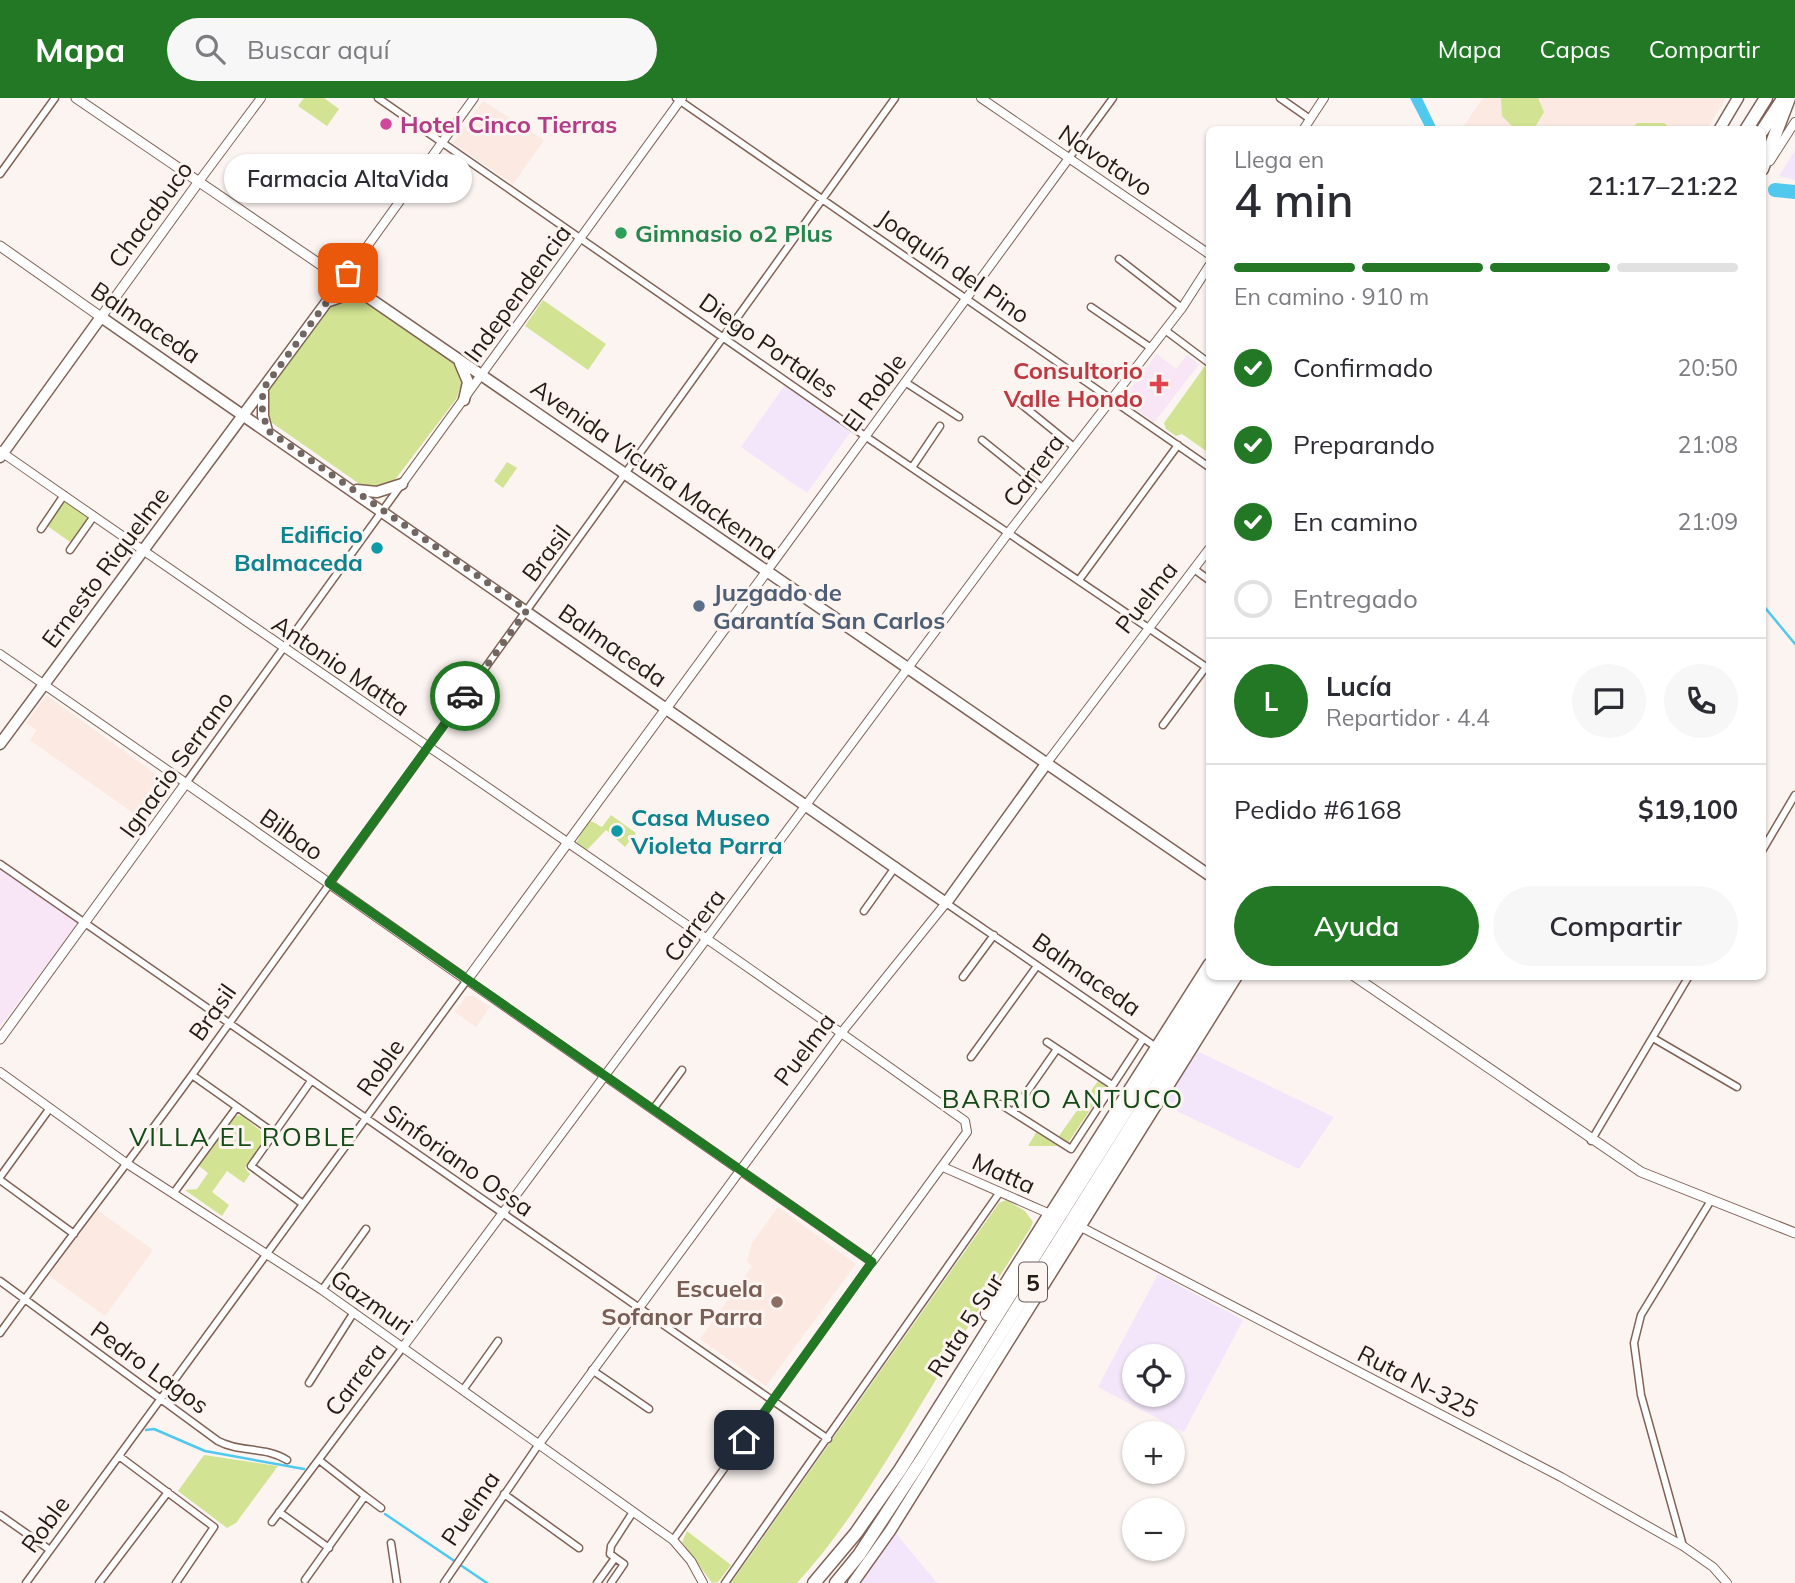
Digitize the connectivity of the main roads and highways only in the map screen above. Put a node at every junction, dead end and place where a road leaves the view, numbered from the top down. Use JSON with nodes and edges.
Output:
{"nodes":[{"id":1,"x":76,"y":98,"type":"edge"},
{"id":2,"x":1738,"y":98,"type":"edge"},
{"id":3,"x":1766,"y":98,"type":"edge"},
{"id":4,"x":1786,"y":98,"type":"edge"},
{"id":5,"x":1720,"y":126,"type":"edge"},
{"id":6,"x":1748,"y":126,"type":"edge"},
{"id":7,"x":1766,"y":126,"type":"edge"},
{"id":8,"x":1766,"y":159,"type":"edge"},
{"id":9,"x":200,"y":180,"type":"junction"},
{"id":10,"x":0,"y":246,"type":"edge"},
{"id":11,"x":343,"y":280,"type":"junction"},
{"id":12,"x":370,"y":298,"type":"junction"},
{"id":13,"x":324,"y":304,"type":"junction"},
{"id":14,"x":101,"y":317,"type":"junction"},
{"id":15,"x":453,"y":355,"type":"junction"},
{"id":16,"x":263,"y":389,"type":"junction"},
{"id":17,"x":464,"y":400,"type":"road end"},
{"id":18,"x":244,"y":415,"type":"junction"},
{"id":19,"x":267,"y":430,"type":"junction"},
{"id":20,"x":1,"y":454,"type":"edge"},
{"id":21,"x":402,"y":484,"type":"road end"},
{"id":22,"x":351,"y":488,"type":"junction"},
{"id":23,"x":767,"y":572,"type":"junction"},
{"id":24,"x":667,"y":709,"type":"junction"},
{"id":25,"x":0,"y":744,"type":"edge"},
{"id":26,"x":1046,"y":764,"type":"junction"},
{"id":27,"x":186,"y":783,"type":"joint"},
{"id":28,"x":1206,"y":873,"type":"edge"},
{"id":29,"x":946,"y":903,"type":"joint"},
{"id":30,"x":1206,"y":969,"type":"edge"},
{"id":31,"x":467,"y":980,"type":"joint"},
{"id":32,"x":1208,"y":980,"type":"edge"},
{"id":33,"x":1222,"y":980,"type":"edge"},
{"id":34,"x":1235,"y":980,"type":"edge"},
{"id":35,"x":1360,"y":980,"type":"edge"},
{"id":36,"x":0,"y":1039,"type":"edge"},
{"id":37,"x":1050,"y":1214,"type":"joint"},
{"id":38,"x":1795,"y":1233,"type":"edge"},
{"id":39,"x":937,"y":1407,"type":"junction"},
{"id":40,"x":814,"y":1583,"type":"edge"},
{"id":41,"x":836,"y":1583,"type":"edge"},
{"id":42,"x":853,"y":1583,"type":"edge"}],
"edges":[{"from":1,"to":9,"type":"main road","name":"Avenida Vicuña Mackenna"},
{"from":2,"to":5,"type":"main road"},
{"from":3,"to":6,"type":"highway"},
{"from":4,"to":7,"type":"highway"},
{"from":4,"to":8,"type":"highway"},
{"from":9,"to":11,"type":"main road","name":"Avenida Vicuña Mackenna"},
{"from":9,"to":14,"type":"main road","name":"Chacabuco"},
{"from":10,"to":14,"type":"main road","name":"Balmaceda"},
{"from":11,"to":12,"type":"main road","name":"Avenida Vicuña Mackenna"},
{"from":11,"to":13,"type":"main road"},
{"from":12,"to":13,"type":"main road"},
{"from":12,"to":15,"type":"main road","name":"Avenida Vicuña Mackenna"},
{"from":13,"to":16,"type":"main road"},
{"from":14,"to":18,"type":"main road","name":"Balmaceda"},
{"from":14,"to":20,"type":"main road","name":"Chacabuco"},
{"from":15,"to":17,"type":"main road"},
{"from":15,"to":23,"type":"main road","name":"Avenida Vicuña Mackenna"},
{"from":16,"to":18,"type":"main road","name":"Ernesto Riquelme"},
{"from":16,"to":19,"type":"main road"},
{"from":18,"to":19,"type":"main road","name":"Balmaceda"},
{"from":18,"to":25,"type":"main road","name":"Ernesto Riquelme"},
{"from":19,"to":22,"type":"main road","name":"Balmaceda"},
{"from":21,"to":22,"type":"main road"},
{"from":22,"to":24,"type":"main road","name":"Balmaceda"},
{"from":23,"to":24,"type":"main road","name":"El Roble"},
{"from":23,"to":26,"type":"main road","name":"Avenida Vicuña Mackenna"},
{"from":24,"to":29,"type":"main road","name":"Balmaceda"},
{"from":24,"to":31,"type":"main road","name":"Roble"},
{"from":26,"to":28,"type":"main road","name":"Avenida Vicuña Mackenna"},
{"from":26,"to":29,"type":"main road","name":"Puelma"},
{"from":27,"to":31,"type":"main road","name":"Bilbao"},
{"from":27,"to":36,"type":"main road","name":"Ignacio Serrano"},
{"from":30,"to":37,"type":"main road"},
{"from":32,"to":39,"type":"highway","name":"Ruta 5 Sur","number":"5"},
{"from":33,"to":41,"type":"highway","name":"Ruta 5 Sur","number":"5"},
{"from":34,"to":42,"type":"main road"},
{"from":35,"to":38,"type":"main road"},
{"from":37,"to":39,"type":"highway"},
{"from":39,"to":40,"type":"highway","name":"Ruta 5 Sur","number":"5"}]}
